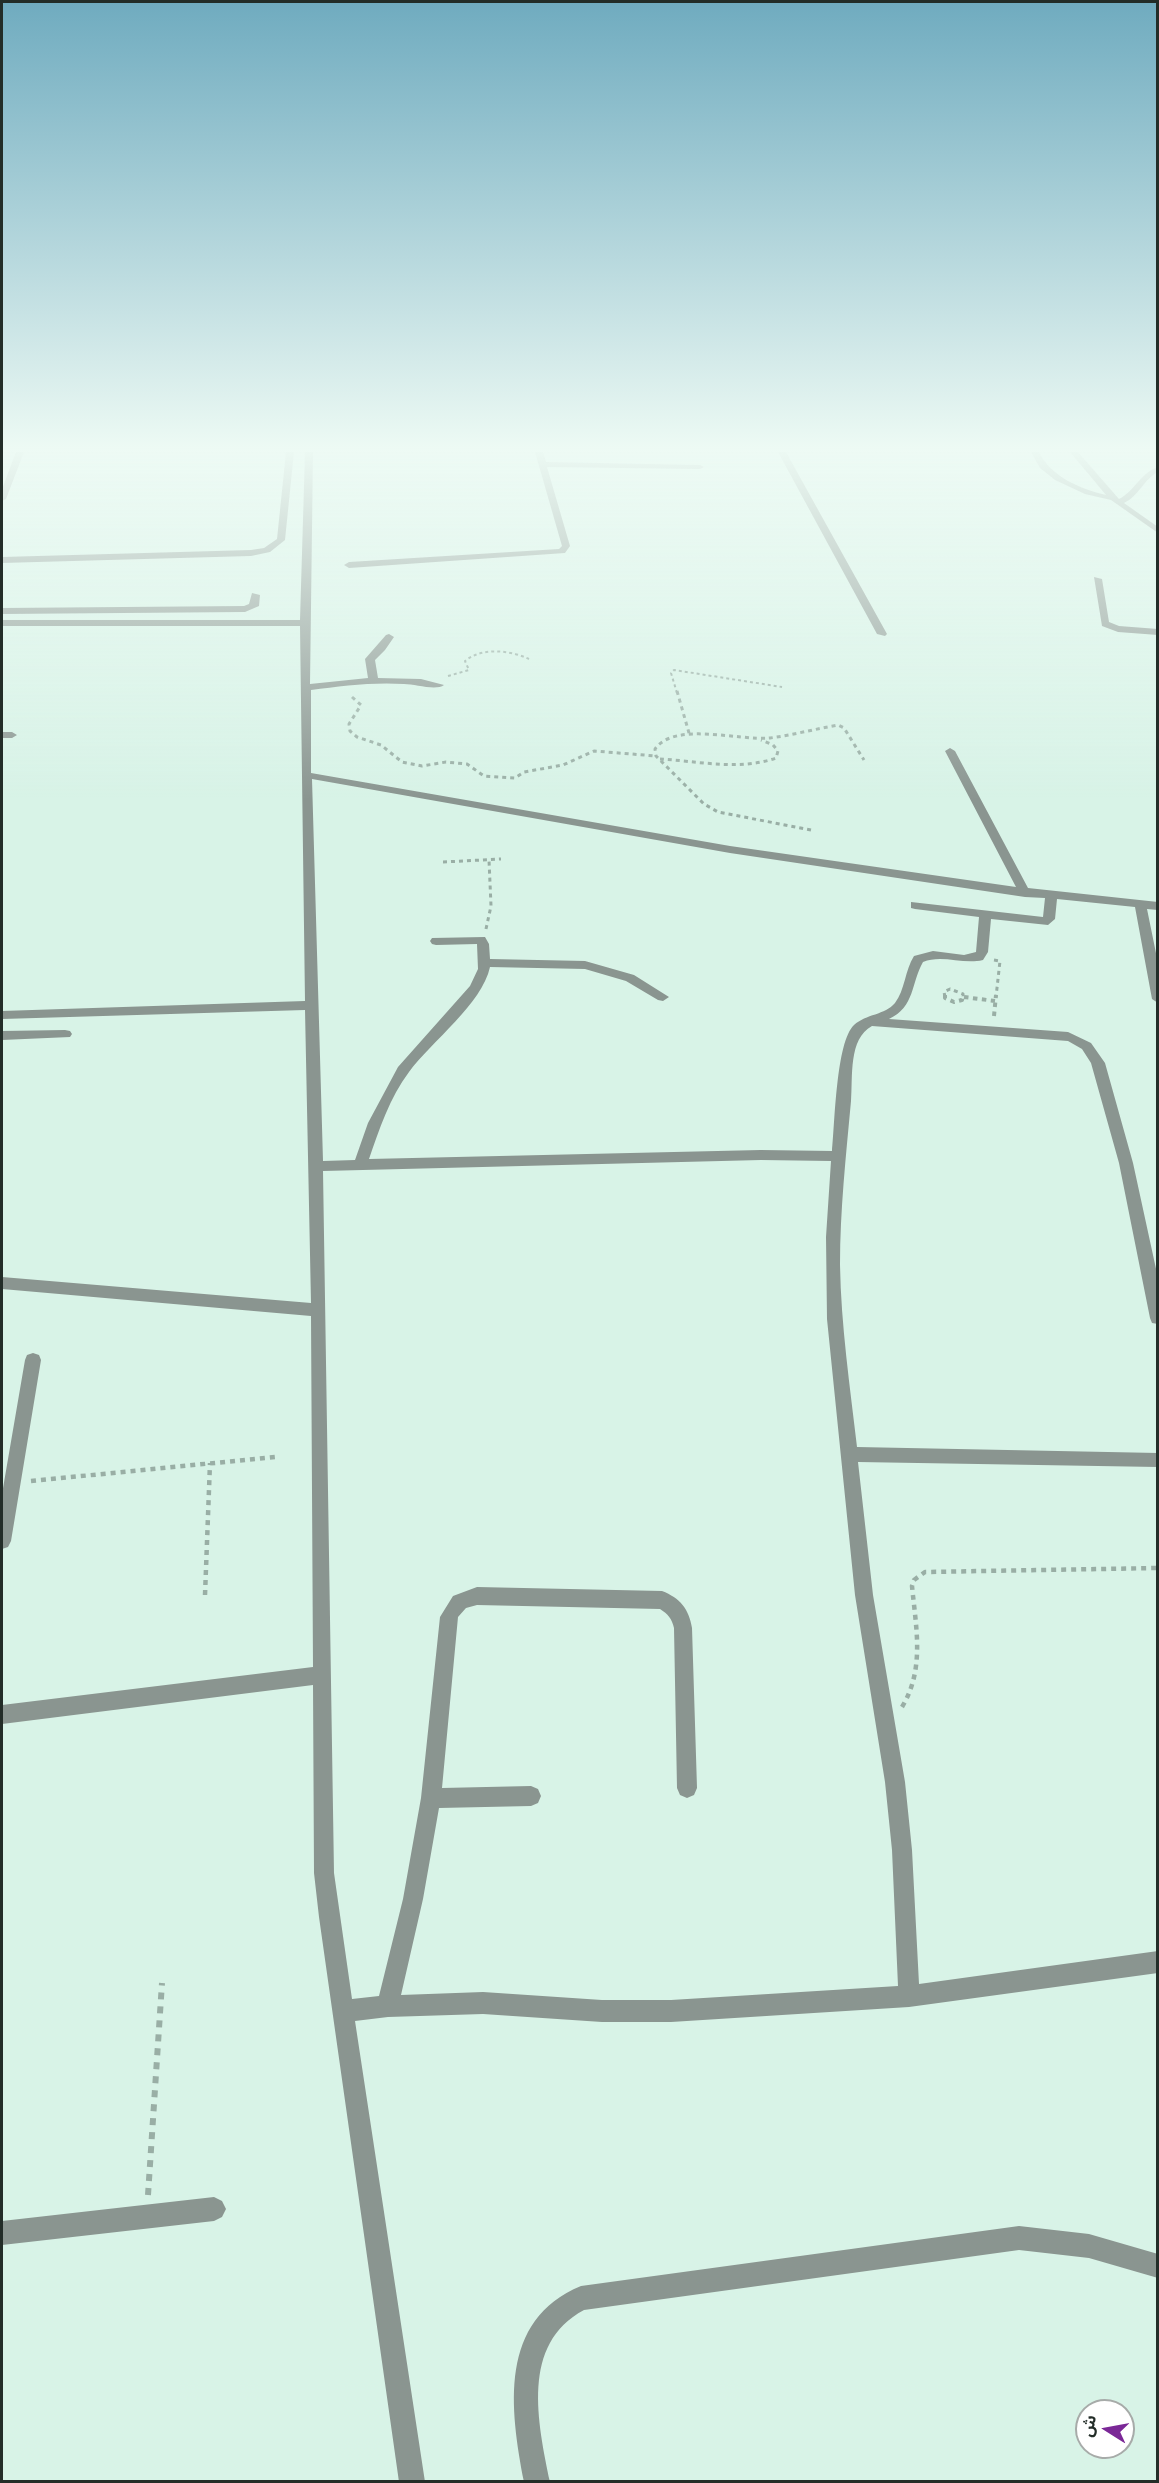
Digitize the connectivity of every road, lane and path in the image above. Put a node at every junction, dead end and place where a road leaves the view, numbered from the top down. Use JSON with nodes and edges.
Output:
{"nodes":[{"id":1,"x":306,"y":568,"type":"edge"},
{"id":2,"x":846,"y":568,"type":"edge"},
{"id":3,"x":1097,"y":579,"type":"dead end"},
{"id":4,"x":255,"y":595,"type":"dead end"},
{"id":5,"x":2,"y":611,"type":"edge"},
{"id":6,"x":2,"y":623,"type":"edge"},
{"id":7,"x":305,"y":623,"type":"junction"},
{"id":8,"x":882,"y":634,"type":"dead end"},
{"id":9,"x":1155,"y":635,"type":"edge"},
{"id":10,"x":389,"y":637,"type":"dead end"},
{"id":11,"x":529,"y":658,"type":"dead end"},
{"id":12,"x":373,"y":679,"type":"junction"},
{"id":13,"x":346,"y":683,"type":"junction"},
{"id":14,"x":439,"y":685,"type":"joint"},
{"id":15,"x":782,"y":687,"type":"dead end"},
{"id":16,"x":306,"y":688,"type":"junction"},
{"id":17,"x":690,"y":733,"type":"junction"},
{"id":18,"x":758,"y":738,"type":"junction"},
{"id":19,"x":950,"y":751,"type":"dead end"},
{"id":20,"x":658,"y":758,"type":"junction"},
{"id":21,"x":864,"y":760,"type":"dead end"},
{"id":22,"x":306,"y":775,"type":"junction"},
{"id":23,"x":811,"y":830,"type":"dead end"},
{"id":24,"x":501,"y":859,"type":"dead end"},
{"id":25,"x":489,"y":860,"type":"junction"},
{"id":26,"x":443,"y":862,"type":"dead end"},
{"id":27,"x":1025,"y":893,"type":"junction"},
{"id":28,"x":1051,"y":895,"type":"junction"},
{"id":29,"x":1140,"y":904,"type":"junction"},
{"id":30,"x":915,"y":905,"type":"dead end"},
{"id":31,"x":1158,"y":906,"type":"edge"},
{"id":32,"x":985,"y":914,"type":"junction"},
{"id":33,"x":481,"y":940,"type":"junction"},
{"id":34,"x":436,"y":941,"type":"dead end"},
{"id":35,"x":979,"y":957,"type":"junction"},
{"id":36,"x":484,"y":963,"type":"junction"},
{"id":37,"x":663,"y":997,"type":"dead end"},
{"id":38,"x":964,"y":997,"type":"junction"},
{"id":39,"x":1158,"y":999,"type":"edge"},
{"id":40,"x":995,"y":1001,"type":"junction"},
{"id":41,"x":312,"y":1005,"type":"junction"},
{"id":42,"x":2,"y":1016,"type":"edge"},
{"id":43,"x":872,"y":1021,"type":"junction"},
{"id":44,"x":992,"y":1031,"type":"junction"},
{"id":45,"x":65,"y":1034,"type":"dead end"},
{"id":46,"x":2,"y":1036,"type":"edge"},
{"id":47,"x":837,"y":1156,"type":"junction"},
{"id":48,"x":360,"y":1165,"type":"junction"},
{"id":49,"x":316,"y":1166,"type":"junction"},
{"id":50,"x":2,"y":1283,"type":"edge"},
{"id":51,"x":319,"y":1310,"type":"junction"},
{"id":52,"x":1158,"y":1318,"type":"edge"},
{"id":53,"x":33,"y":1360,"type":"dead end"},
{"id":54,"x":849,"y":1454,"type":"junction"},
{"id":55,"x":275,"y":1457,"type":"dead end"},
{"id":56,"x":1158,"y":1460,"type":"edge"},
{"id":57,"x":210,"y":1463,"type":"junction"},
{"id":58,"x":12,"y":1482,"type":"junction"},
{"id":59,"x":2,"y":1541,"type":"edge"},
{"id":60,"x":1158,"y":1569,"type":"edge"},
{"id":61,"x":205,"y":1595,"type":"dead end"},
{"id":62,"x":321,"y":1675,"type":"junction"},
{"id":63,"x":2,"y":1715,"type":"edge"},
{"id":64,"x":885,"y":1724,"type":"junction"},
{"id":65,"x":687,"y":1788,"type":"dead end"},
{"id":66,"x":531,"y":1796,"type":"dead end"},
{"id":67,"x":431,"y":1798,"type":"junction"},
{"id":68,"x":1158,"y":1962,"type":"edge"},
{"id":69,"x":162,"y":1983,"type":"dead end"},
{"id":70,"x":909,"y":1996,"type":"junction"},
{"id":71,"x":388,"y":2006,"type":"junction"},
{"id":72,"x":343,"y":2011,"type":"junction"},
{"id":73,"x":214,"y":2209,"type":"dead end"},
{"id":74,"x":147,"y":2217,"type":"junction"},
{"id":75,"x":2,"y":2233,"type":"edge"},
{"id":76,"x":1158,"y":2266,"type":"edge"},
{"id":77,"x":412,"y":2481,"type":"edge"},
{"id":78,"x":537,"y":2481,"type":"edge"}],
"edges":[{"from":1,"to":7,"type":"street"},
{"from":2,"to":8,"type":"street"},
{"from":3,"to":9,"type":"street"},
{"from":4,"to":5,"type":"street"},
{"from":6,"to":7,"type":"street"},
{"from":7,"to":16,"type":"street"},
{"from":10,"to":12,"type":"street"},
{"from":11,"to":14,"type":"path"},
{"from":12,"to":13,"type":"street"},
{"from":12,"to":14,"type":"street"},
{"from":13,"to":16,"type":"street"},
{"from":13,"to":20,"type":"path"},
{"from":15,"to":17,"type":"path"},
{"from":16,"to":22,"type":"street"},
{"from":17,"to":18,"type":"path"},
{"from":17,"to":20,"type":"path"},
{"from":18,"to":20,"type":"path"},
{"from":18,"to":21,"type":"path"},
{"from":19,"to":27,"type":"street"},
{"from":20,"to":23,"type":"path"},
{"from":22,"to":27,"type":"street"},
{"from":22,"to":41,"type":"street"},
{"from":24,"to":25,"type":"path"},
{"from":25,"to":26,"type":"path"},
{"from":25,"to":33,"type":"path"},
{"from":27,"to":28,"type":"street"},
{"from":28,"to":29,"type":"street"},
{"from":28,"to":32,"type":"street"},
{"from":29,"to":31,"type":"street"},
{"from":29,"to":39,"type":"street"},
{"from":30,"to":32,"type":"street"},
{"from":32,"to":35,"type":"street"},
{"from":33,"to":34,"type":"street"},
{"from":33,"to":36,"type":"street"},
{"from":35,"to":40,"type":"path"},
{"from":35,"to":43,"type":"street"},
{"from":36,"to":37,"type":"street"},
{"from":36,"to":48,"type":"street"},
{"from":38,"to":38,"type":"path"},
{"from":38,"to":40,"type":"path"},
{"from":40,"to":44,"type":"path"},
{"from":41,"to":42,"type":"street"},
{"from":41,"to":49,"type":"street"},
{"from":43,"to":44,"type":"street"},
{"from":43,"to":47,"type":"street"},
{"from":44,"to":52,"type":"street"},
{"from":45,"to":46,"type":"street"},
{"from":47,"to":48,"type":"street"},
{"from":47,"to":54,"type":"street"},
{"from":48,"to":49,"type":"street"},
{"from":49,"to":51,"type":"street"},
{"from":50,"to":51,"type":"street"},
{"from":51,"to":62,"type":"street"},
{"from":53,"to":58,"type":"street"},
{"from":54,"to":56,"type":"street"},
{"from":54,"to":64,"type":"street"},
{"from":55,"to":57,"type":"path"},
{"from":57,"to":58,"type":"path"},
{"from":57,"to":61,"type":"path"},
{"from":58,"to":59,"type":"street"},
{"from":60,"to":64,"type":"path"},
{"from":62,"to":63,"type":"street"},
{"from":62,"to":72,"type":"street"},
{"from":64,"to":70,"type":"street"},
{"from":65,"to":67,"type":"street"},
{"from":66,"to":67,"type":"street"},
{"from":67,"to":71,"type":"street"},
{"from":68,"to":70,"type":"street"},
{"from":69,"to":74,"type":"path"},
{"from":70,"to":71,"type":"street"},
{"from":71,"to":72,"type":"street"},
{"from":72,"to":77,"type":"street"},
{"from":73,"to":74,"type":"street"},
{"from":74,"to":75,"type":"street"},
{"from":76,"to":78,"type":"street"}]}
